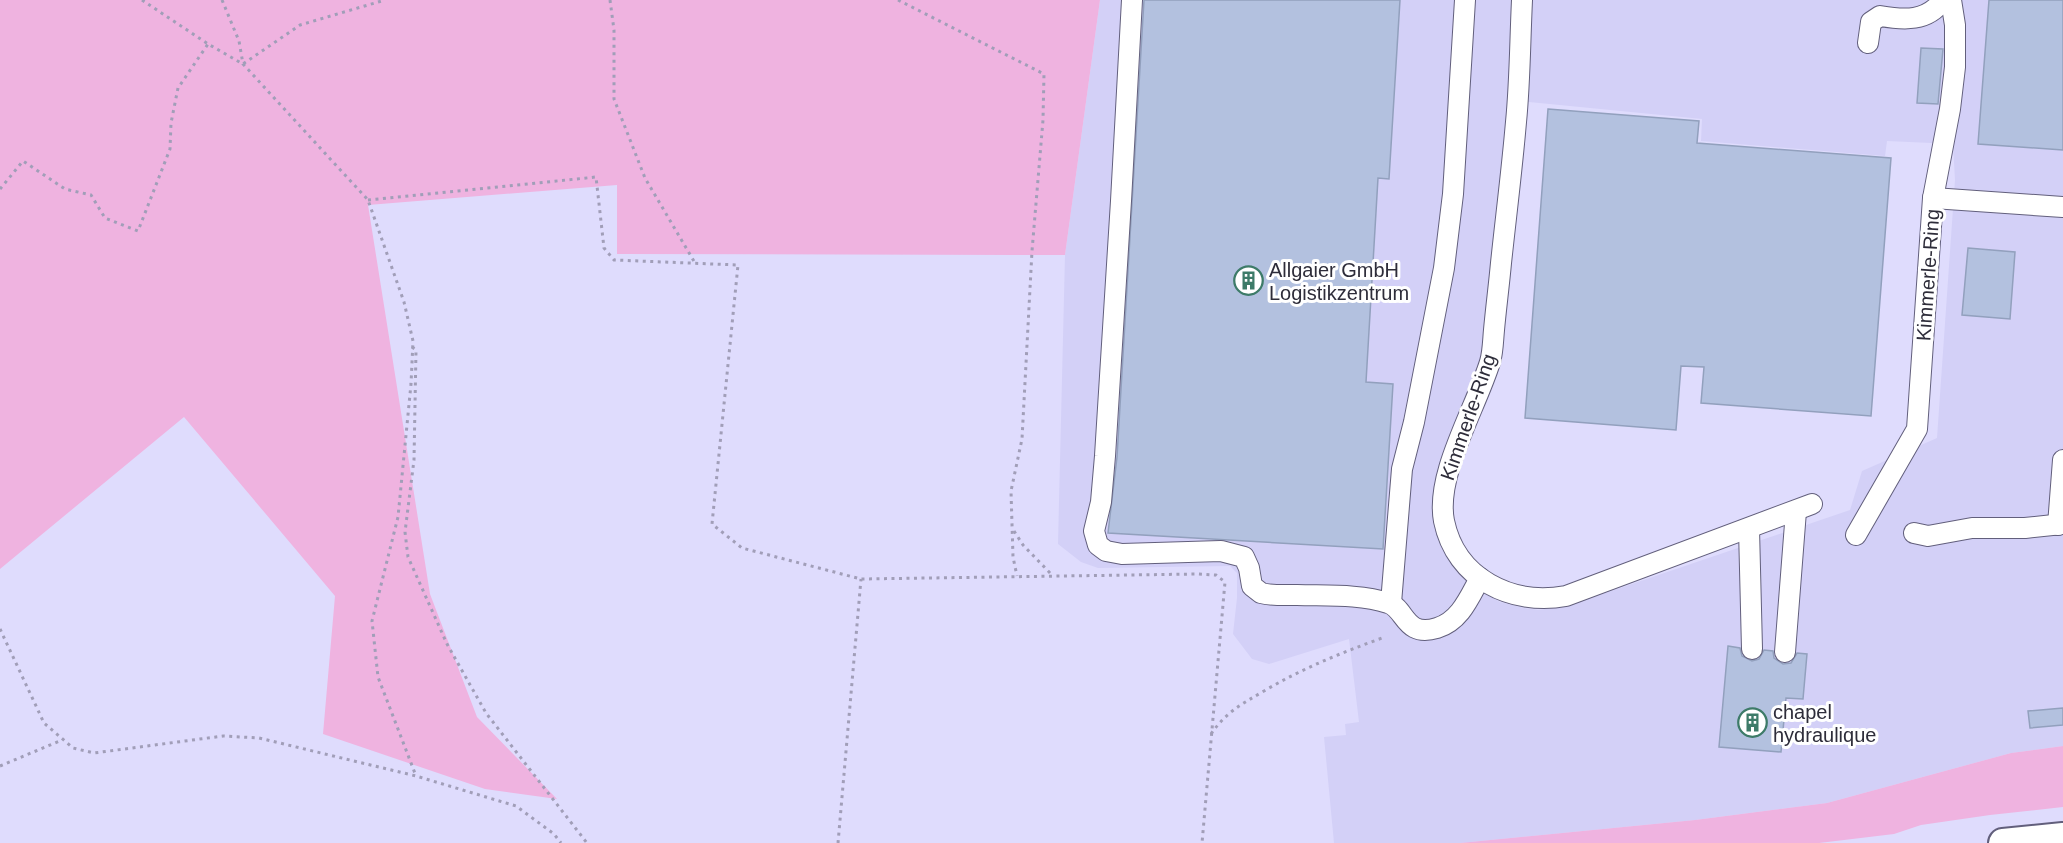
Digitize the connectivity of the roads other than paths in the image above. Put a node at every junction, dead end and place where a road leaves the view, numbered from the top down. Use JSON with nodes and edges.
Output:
{"nodes":[{"id":1,"x":1132,"y":0,"type":"edge"},
{"id":2,"x":1465,"y":0,"type":"edge"},
{"id":3,"x":1522,"y":0,"type":"edge"},
{"id":4,"x":1943,"y":0,"type":"edge"},
{"id":5,"x":1951,"y":0,"type":"edge"},
{"id":6,"x":1868,"y":43,"type":"dead end"},
{"id":7,"x":1933,"y":198,"type":"junction"},
{"id":8,"x":2063,"y":207,"type":"edge"},
{"id":9,"x":2063,"y":460,"type":"edge"},
{"id":10,"x":2061,"y":524,"type":"edge"},
{"id":11,"x":1749,"y":529,"type":"junction"},
{"id":12,"x":1914,"y":533,"type":"dead end"},
{"id":13,"x":1856,"y":535,"type":"dead end"},
{"id":14,"x":1480,"y":578,"type":"junction"},
{"id":15,"x":1391,"y":603,"type":"junction"},
{"id":16,"x":1752,"y":649,"type":"dead end"},
{"id":17,"x":1785,"y":652,"type":"dead end"},
{"id":18,"x":2063,"y":837,"type":"edge"},
{"id":19,"x":2003,"y":843,"type":"edge"}],
"edges":[{"from":1,"to":15,"type":"street"},
{"from":2,"to":15,"type":"street"},
{"from":3,"to":14,"type":"street","name":"Kimmerle-Ring"},
{"from":4,"to":6,"type":"street"},
{"from":5,"to":7,"type":"street","name":"Kimmerle-Ring"},
{"from":7,"to":8,"type":"street"},
{"from":7,"to":13,"type":"street","name":"Kimmerle-Ring"},
{"from":9,"to":10,"type":"street"},
{"from":10,"to":12,"type":"street"},
{"from":11,"to":14,"type":"street","name":"Kimmerle-Ring"},
{"from":11,"to":16,"type":"street"},
{"from":11,"to":17,"type":"street","name":"Kimmerle-Ring"},
{"from":14,"to":15,"type":"street"},
{"from":18,"to":19,"type":"highway"}]}
